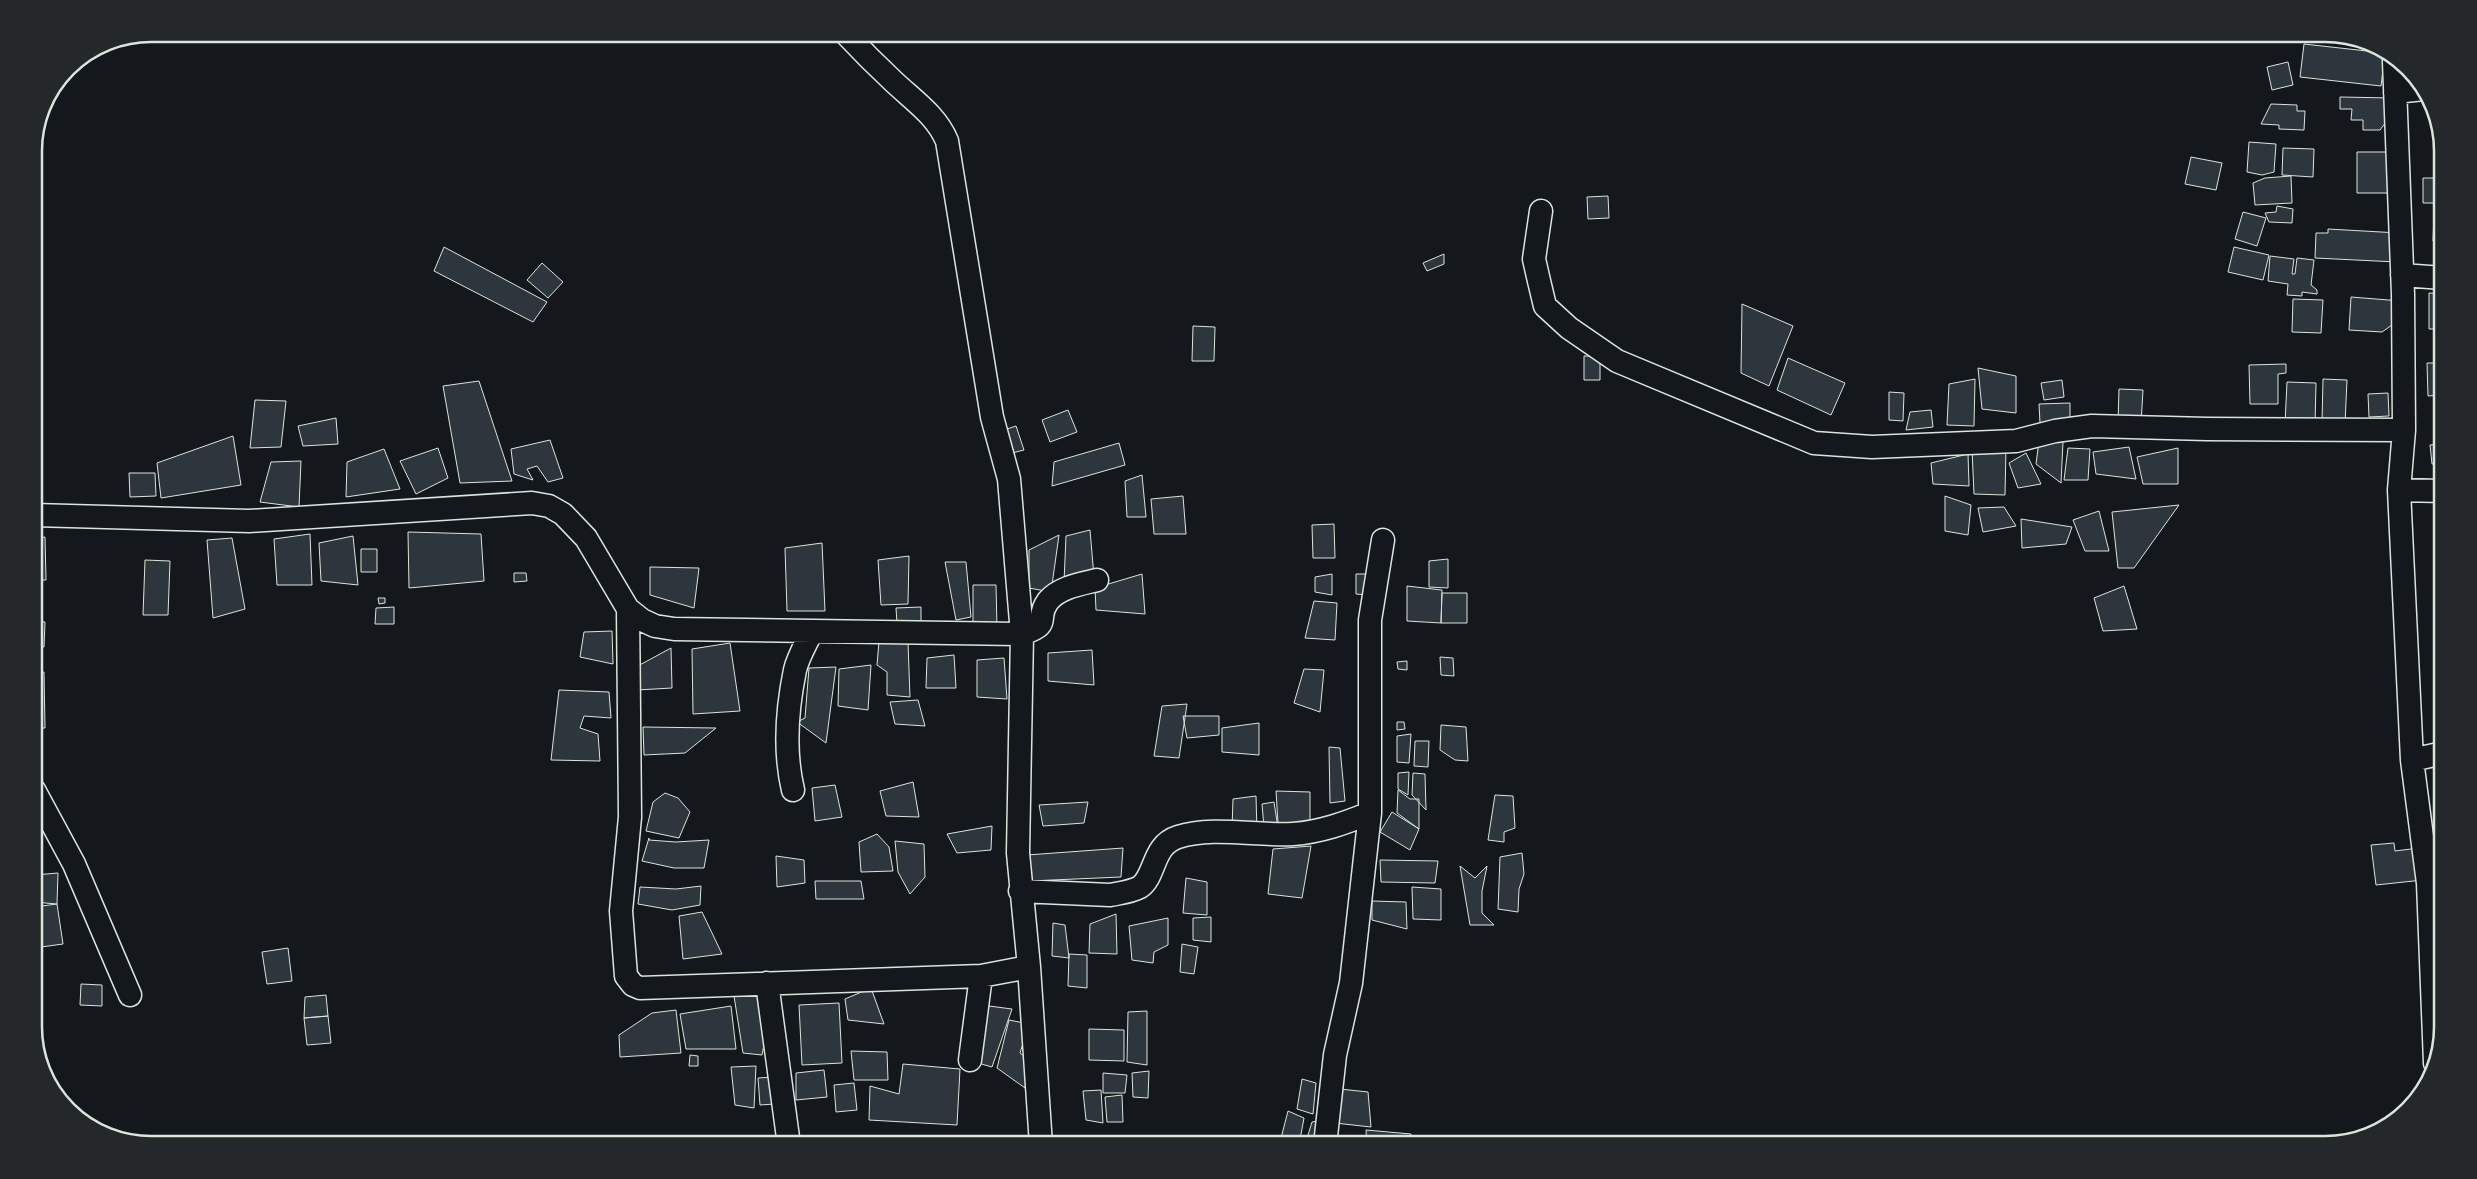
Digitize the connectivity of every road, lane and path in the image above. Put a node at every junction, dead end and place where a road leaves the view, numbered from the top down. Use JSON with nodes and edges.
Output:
{"nodes":[{"id":1,"x":854,"y":43,"type":"edge"},
{"id":2,"x":2394,"y":67,"type":"edge"},
{"id":3,"x":2415,"y":90,"type":"edge"},
{"id":4,"x":2395,"y":92,"type":"junction"},
{"id":5,"x":1541,"y":211,"type":"dead end"},
{"id":6,"x":2402,"y":275,"type":"junction"},
{"id":7,"x":2434,"y":277,"type":"edge"},
{"id":8,"x":2404,"y":430,"type":"junction"},
{"id":9,"x":2399,"y":490,"type":"junction"},
{"id":10,"x":2434,"y":491,"type":"edge"},
{"id":11,"x":43,"y":515,"type":"edge"},
{"id":12,"x":1383,"y":540,"type":"dead end"},
{"id":13,"x":1097,"y":580,"type":"dead end"},
{"id":14,"x":628,"y":610,"type":"junction"},
{"id":15,"x":812,"y":631,"type":"junction"},
{"id":16,"x":1022,"y":634,"type":"junction"},
{"id":17,"x":2434,"y":755,"type":"edge"},
{"id":18,"x":2412,"y":760,"type":"junction"},
{"id":19,"x":793,"y":790,"type":"dead end"},
{"id":20,"x":43,"y":807,"type":"edge"},
{"id":21,"x":1370,"y":813,"type":"junction"},
{"id":22,"x":2434,"y":870,"type":"edge"},
{"id":23,"x":1020,"y":891,"type":"junction"},
{"id":24,"x":1029,"y":968,"type":"junction"},
{"id":25,"x":982,"y":976,"type":"junction"},
{"id":26,"x":767,"y":983,"type":"junction"},
{"id":27,"x":130,"y":995,"type":"dead end"},
{"id":28,"x":970,"y":1060,"type":"dead end"},
{"id":29,"x":789,"y":1136,"type":"edge"},
{"id":30,"x":1040,"y":1136,"type":"edge"},
{"id":31,"x":1326,"y":1136,"type":"edge"}],
"edges":[{"from":1,"to":16,"type":"street"},
{"from":2,"to":4,"type":"street"},
{"from":3,"to":4,"type":"street"},
{"from":4,"to":6,"type":"street"},
{"from":5,"to":8,"type":"street"},
{"from":6,"to":7,"type":"street"},
{"from":6,"to":8,"type":"street"},
{"from":8,"to":9,"type":"street"},
{"from":9,"to":10,"type":"street"},
{"from":9,"to":18,"type":"street"},
{"from":11,"to":14,"type":"street"},
{"from":12,"to":21,"type":"street"},
{"from":13,"to":16,"type":"street"},
{"from":14,"to":15,"type":"street"},
{"from":14,"to":26,"type":"street"},
{"from":15,"to":16,"type":"street"},
{"from":15,"to":19,"type":"street"},
{"from":16,"to":23,"type":"street"},
{"from":17,"to":18,"type":"street"},
{"from":18,"to":22,"type":"street"},
{"from":20,"to":27,"type":"street"},
{"from":21,"to":23,"type":"street"},
{"from":21,"to":31,"type":"street"},
{"from":23,"to":24,"type":"street"},
{"from":24,"to":25,"type":"street"},
{"from":24,"to":30,"type":"street"},
{"from":25,"to":26,"type":"street"},
{"from":25,"to":28,"type":"street"},
{"from":26,"to":29,"type":"street"}]}
